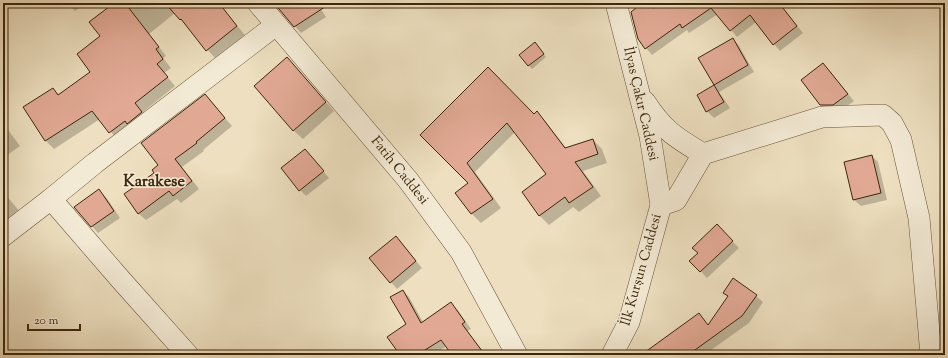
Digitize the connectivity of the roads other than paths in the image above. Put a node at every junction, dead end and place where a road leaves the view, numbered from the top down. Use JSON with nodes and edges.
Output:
{"nodes":[{"id":1,"x":258,"y":3,"type":"edge"},
{"id":2,"x":616,"y":3,"type":"edge"},
{"id":3,"x":276,"y":25,"type":"junction"},
{"id":4,"x":639,"y":93,"type":"junction"},
{"id":5,"x":704,"y":154,"type":"junction"},
{"id":6,"x":51,"y":199,"type":"junction"},
{"id":7,"x":661,"y":205,"type":"junction"},
{"id":8,"x":3,"y":236,"type":"edge"},
{"id":9,"x":188,"y":355,"type":"edge"},
{"id":10,"x":517,"y":355,"type":"edge"},
{"id":11,"x":612,"y":355,"type":"edge"},
{"id":12,"x":931,"y":355,"type":"edge"}],
"edges":[{"from":1,"to":3,"type":"street","name":"Fatih Caddesi"},
{"from":2,"to":4,"type":"street","name":"İlyas Çakır Caddesi"},
{"from":3,"to":6,"type":"street"},
{"from":3,"to":10,"type":"street","name":"Fatih Caddesi"},
{"from":4,"to":5,"type":"street"},
{"from":4,"to":7,"type":"street","name":"İlyas Çakır Caddesi"},
{"from":5,"to":7,"type":"street"},
{"from":5,"to":12,"type":"street"},
{"from":6,"to":8,"type":"street"},
{"from":6,"to":9,"type":"street"},
{"from":7,"to":11,"type":"street","name":"İlk Kurşun Caddesi"}]}
